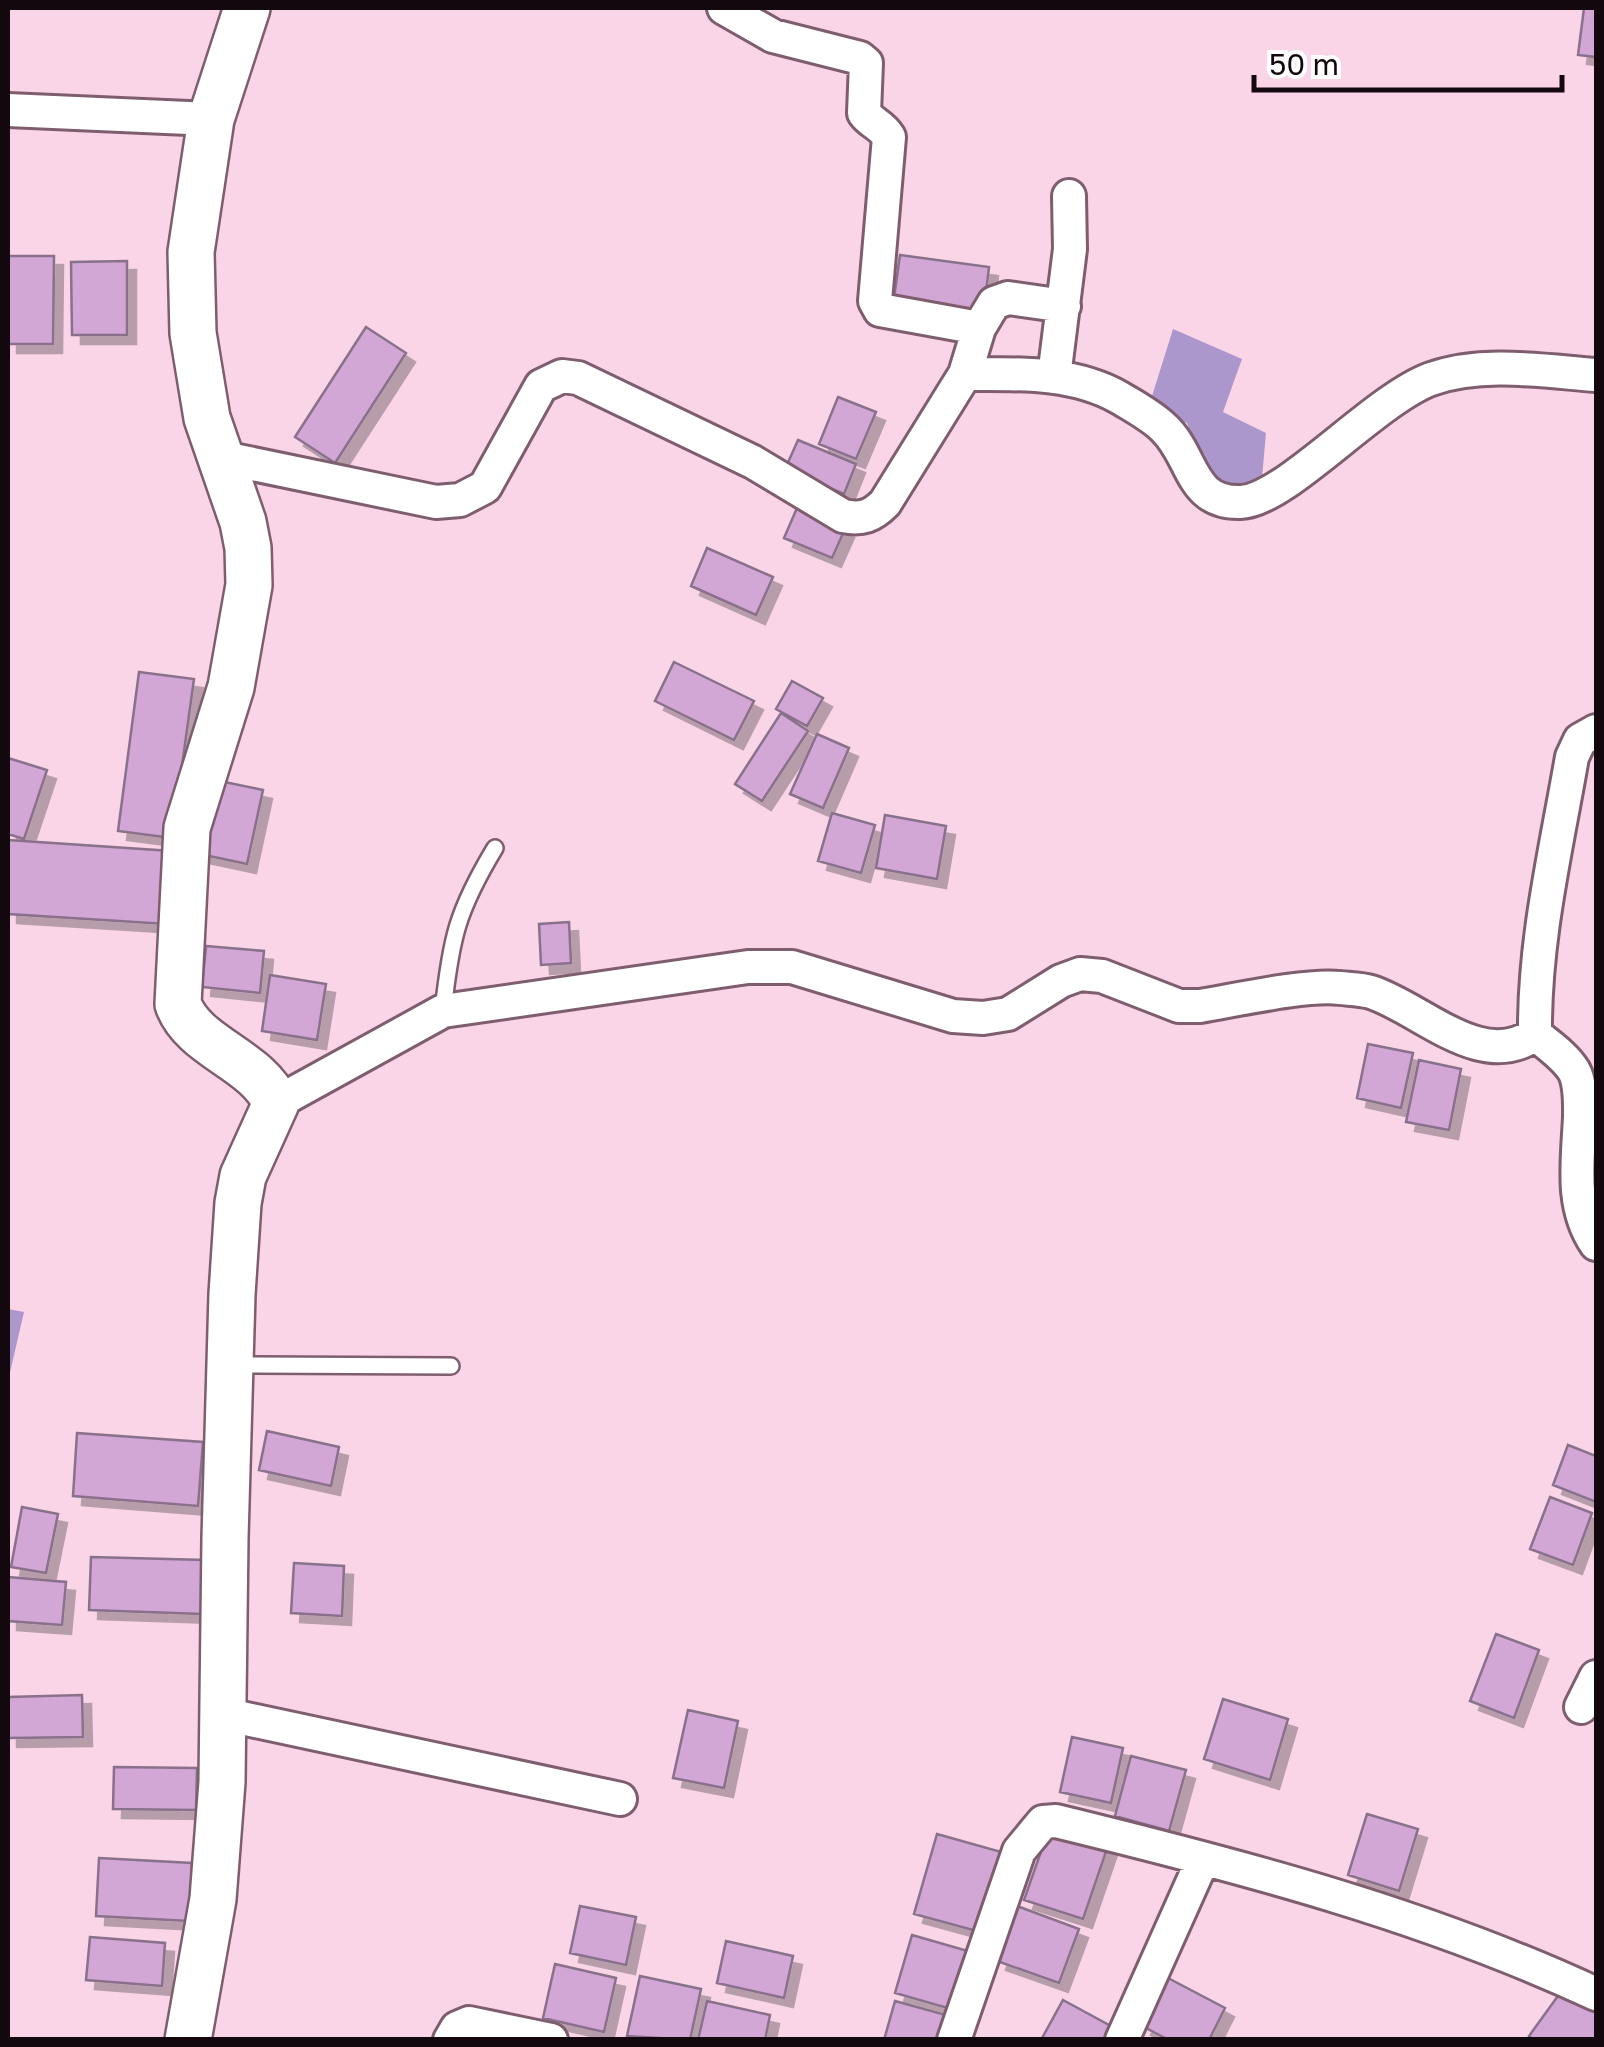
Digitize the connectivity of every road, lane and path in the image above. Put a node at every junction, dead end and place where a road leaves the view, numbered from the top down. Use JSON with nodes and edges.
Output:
{"nodes":[{"id":1,"x":247,"y":8,"type":"edge"},
{"id":2,"x":724,"y":8,"type":"edge"},
{"id":3,"x":8,"y":110,"type":"edge"},
{"id":4,"x":211,"y":119,"type":"junction"},
{"id":5,"x":1068,"y":196,"type":"dead end"},
{"id":6,"x":1064,"y":306,"type":"junction"},
{"id":7,"x":979,"y":328,"type":"junction"},
{"id":8,"x":964,"y":374,"type":"junction"},
{"id":9,"x":1596,"y":375,"type":"edge"},
{"id":10,"x":1054,"y":377,"type":"junction"},
{"id":11,"x":219,"y":457,"type":"junction"},
{"id":12,"x":1596,"y":731,"type":"edge"},
{"id":13,"x":495,"y":848,"type":"dead end"},
{"id":14,"x":443,"y":1011,"type":"junction"},
{"id":15,"x":1535,"y":1034,"type":"junction"},
{"id":16,"x":276,"y":1102,"type":"junction"},
{"id":17,"x":1596,"y":1244,"type":"edge"},
{"id":18,"x":231,"y":1364,"type":"junction"},
{"id":19,"x":451,"y":1366,"type":"dead end"},
{"id":20,"x":1596,"y":1677,"type":"edge"},
{"id":21,"x":1581,"y":1707,"type":"dead end"},
{"id":22,"x":223,"y":1714,"type":"junction"},
{"id":23,"x":620,"y":1799,"type":"dead end"},
{"id":24,"x":1203,"y":1860,"type":"junction"},
{"id":25,"x":1596,"y":1994,"type":"edge"},
{"id":26,"x":188,"y":2040,"type":"edge"},
{"id":27,"x":450,"y":2040,"type":"edge"},
{"id":28,"x":551,"y":2040,"type":"edge"},
{"id":29,"x":954,"y":2040,"type":"edge"},
{"id":30,"x":1122,"y":2040,"type":"edge"}],
"edges":[{"from":1,"to":4,"type":"street"},
{"from":2,"to":7,"type":"street"},
{"from":3,"to":4,"type":"street"},
{"from":4,"to":11,"type":"street"},
{"from":5,"to":6,"type":"street"},
{"from":6,"to":7,"type":"street"},
{"from":6,"to":10,"type":"street"},
{"from":7,"to":8,"type":"street"},
{"from":8,"to":10,"type":"street"},
{"from":8,"to":11,"type":"street"},
{"from":9,"to":10,"type":"street"},
{"from":11,"to":16,"type":"street"},
{"from":12,"to":15,"type":"street"},
{"from":13,"to":14,"type":"lane"},
{"from":14,"to":15,"type":"street"},
{"from":14,"to":16,"type":"street"},
{"from":15,"to":17,"type":"street"},
{"from":16,"to":18,"type":"street"},
{"from":18,"to":19,"type":"lane"},
{"from":18,"to":22,"type":"street"},
{"from":20,"to":21,"type":"street"},
{"from":22,"to":23,"type":"street"},
{"from":22,"to":26,"type":"street"},
{"from":24,"to":25,"type":"street"},
{"from":24,"to":29,"type":"street"},
{"from":24,"to":30,"type":"street"},
{"from":27,"to":28,"type":"street"}]}
